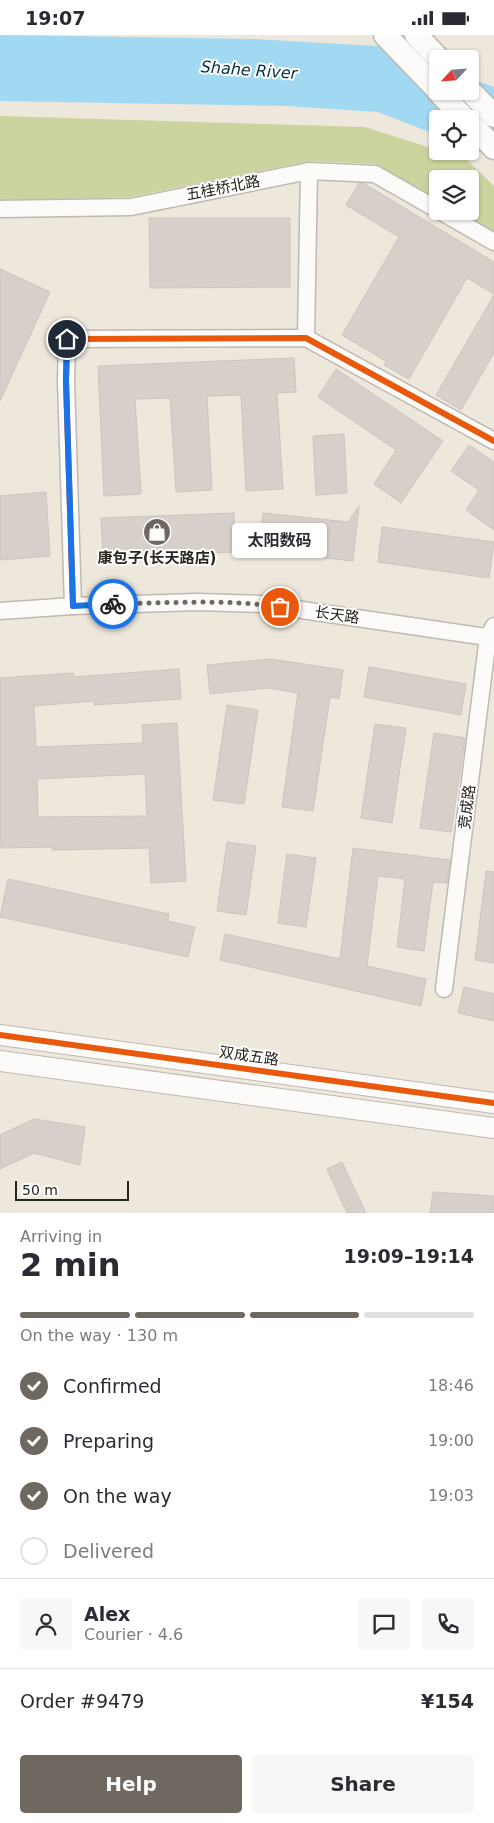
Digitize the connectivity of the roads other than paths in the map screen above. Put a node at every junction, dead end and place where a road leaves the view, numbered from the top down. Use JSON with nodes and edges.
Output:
{"nodes":[{"id":1,"x":385,"y":35,"type":"edge"},
{"id":2,"x":416,"y":35,"type":"edge"},
{"id":3,"x":430,"y":50,"type":"edge"},
{"id":4,"x":429,"y":81,"type":"edge"},
{"id":5,"x":447,"y":100,"type":"edge"},
{"id":6,"x":479,"y":100,"type":"edge"},
{"id":7,"x":457,"y":110,"type":"edge"},
{"id":8,"x":494,"y":116,"type":"edge"},
{"id":9,"x":479,"y":132,"type":"edge"},
{"id":10,"x":494,"y":148,"type":"edge"},
{"id":11,"x":309,"y":171,"type":"junction"},
{"id":12,"x":429,"y":205,"type":"edge"},
{"id":13,"x":0,"y":209,"type":"edge"},
{"id":14,"x":455,"y":220,"type":"edge"},
{"id":15,"x":494,"y":242,"type":"edge"},
{"id":16,"x":306,"y":338,"type":"junction"},
{"id":17,"x":494,"y":441,"type":"edge"},
{"id":18,"x":73,"y":606,"type":"junction"},
{"id":19,"x":0,"y":611,"type":"edge"},
{"id":20,"x":492,"y":634,"type":"edge"},
{"id":21,"x":444,"y":989,"type":"dead end"},
{"id":22,"x":0,"y":1035,"type":"edge"},
{"id":23,"x":0,"y":1061,"type":"edge"},
{"id":24,"x":494,"y":1103,"type":"edge"},
{"id":25,"x":494,"y":1128,"type":"edge"}],
"edges":[{"from":1,"to":4,"type":"main road"},
{"from":2,"to":3,"type":"main road"},
{"from":5,"to":7,"type":"main road"},
{"from":6,"to":8,"type":"main road"},
{"from":9,"to":10,"type":"main road"},
{"from":11,"to":12,"type":"street","name":"五桂桥北路"},
{"from":11,"to":13,"type":"street","name":"五桂桥北路"},
{"from":11,"to":16,"type":"street"},
{"from":14,"to":15,"type":"street","name":"五桂桥北路"},
{"from":16,"to":17,"type":"street"},
{"from":16,"to":18,"type":"street"},
{"from":18,"to":19,"type":"street","name":"长天路"},
{"from":18,"to":20,"type":"street","name":"长天路"},
{"from":20,"to":21,"type":"street","name":"竞成路"},
{"from":22,"to":24,"type":"street","name":"双成五路"},
{"from":23,"to":25,"type":"street"}]}
